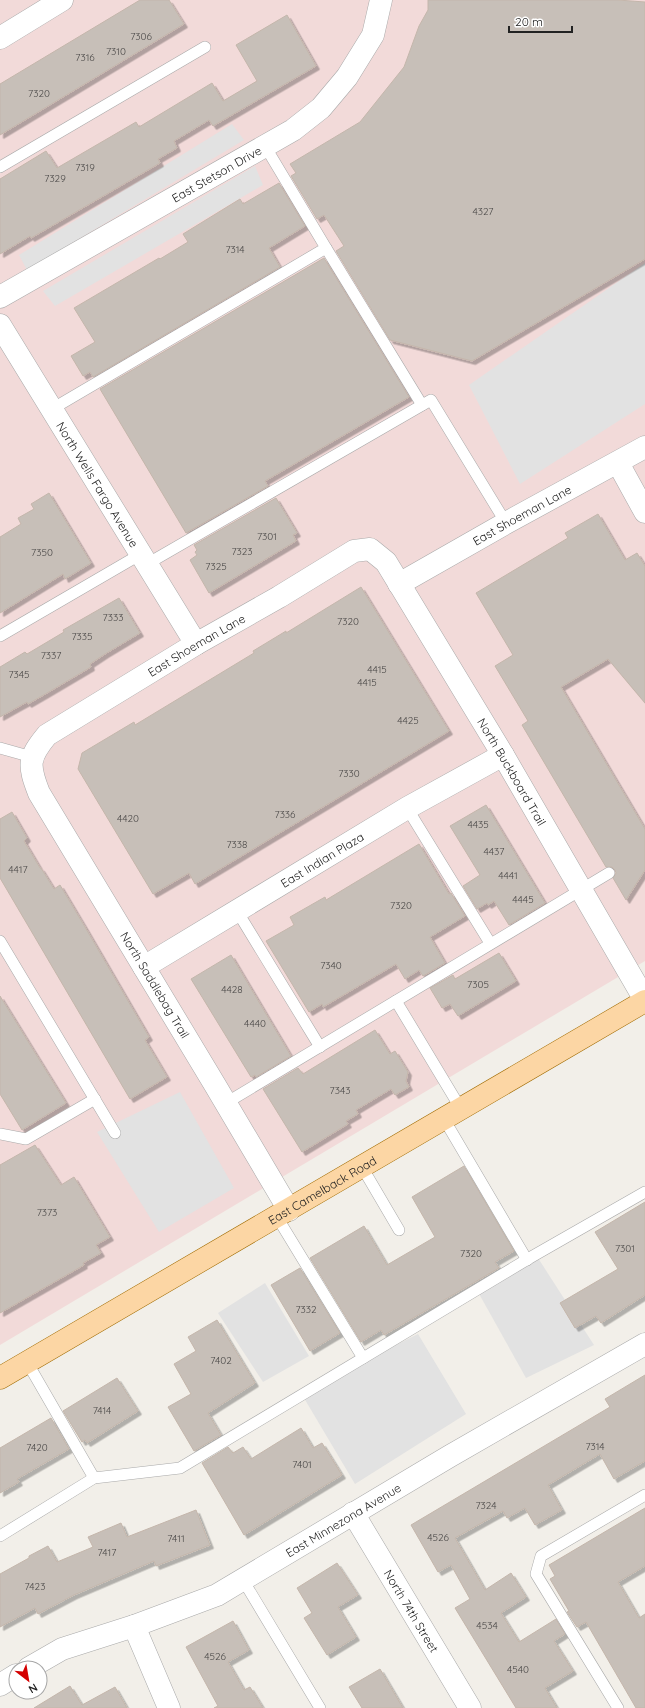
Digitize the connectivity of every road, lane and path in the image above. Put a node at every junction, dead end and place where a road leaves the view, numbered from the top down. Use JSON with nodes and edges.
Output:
{"nodes":[{"id":1,"x":62,"y":0,"type":"edge"},
{"id":2,"x":381,"y":0,"type":"edge"},
{"id":3,"x":0,"y":38,"type":"edge"},
{"id":4,"x":205,"y":47,"type":"dead end"},
{"id":5,"x":265,"y":146,"type":"junction"},
{"id":6,"x":0,"y":167,"type":"edge"},
{"id":7,"x":326,"y":248,"type":"junction"},
{"id":8,"x":0,"y":297,"type":"edge"},
{"id":9,"x":0,"y":325,"type":"edge"},
{"id":10,"x":422,"y":405,"type":"junction"},
{"id":11,"x":52,"y":410,"type":"junction"},
{"id":12,"x":645,"y":447,"type":"edge"},
{"id":13,"x":618,"y":463,"type":"junction"},
{"id":14,"x":645,"y":512,"type":"edge"},
{"id":15,"x":506,"y":524,"type":"junction"},
{"id":16,"x":370,"y":549,"type":"joint"},
{"id":17,"x":144,"y":559,"type":"junction"},
{"id":18,"x":399,"y":584,"type":"junction"},
{"id":19,"x":0,"y":636,"type":"edge"},
{"id":20,"x":196,"y":644,"type":"junction"},
{"id":21,"x":0,"y":748,"type":"edge"},
{"id":22,"x":503,"y":755,"type":"junction"},
{"id":23,"x":32,"y":757,"type":"junction"},
{"id":24,"x":407,"y":808,"type":"junction"},
{"id":25,"x":609,"y":873,"type":"dead end"},
{"id":26,"x":582,"y":890,"type":"junction"},
{"id":27,"x":237,"y":911,"type":"junction"},
{"id":28,"x":0,"y":941,"type":"edge"},
{"id":29,"x":490,"y":943,"type":"junction"},
{"id":30,"x":144,"y":967,"type":"junction"},
{"id":31,"x":396,"y":1001,"type":"junction"},
{"id":32,"x":645,"y":1001,"type":"edge"},
{"id":33,"x":320,"y":1047,"type":"junction"},
{"id":34,"x":94,"y":1099,"type":"junction"},
{"id":35,"x":226,"y":1103,"type":"junction"},
{"id":36,"x":452,"y":1114,"type":"junction"},
{"id":37,"x":115,"y":1133,"type":"dead end"},
{"id":38,"x":0,"y":1134,"type":"edge"},
{"id":39,"x":362,"y":1167,"type":"junction"},
{"id":40,"x":645,"y":1192,"type":"edge"},
{"id":41,"x":283,"y":1214,"type":"junction"},
{"id":42,"x":399,"y":1230,"type":"dead end"},
{"id":43,"x":527,"y":1260,"type":"junction"},
{"id":44,"x":645,"y":1344,"type":"edge"},
{"id":45,"x":363,"y":1358,"type":"junction"},
{"id":46,"x":27,"y":1362,"type":"junction"},
{"id":47,"x":0,"y":1378,"type":"edge"},
{"id":48,"x":94,"y":1478,"type":"junction"},
{"id":49,"x":645,"y":1495,"type":"edge"},
{"id":50,"x":353,"y":1513,"type":"junction"},
{"id":51,"x":0,"y":1536,"type":"edge"},
{"id":52,"x":243,"y":1580,"type":"junction"},
{"id":53,"x":134,"y":1626,"type":"junction"},
{"id":54,"x":43,"y":1660,"type":"edge"},
{"id":55,"x":169,"y":1708,"type":"edge"},
{"id":56,"x":320,"y":1708,"type":"edge"},
{"id":57,"x":470,"y":1708,"type":"edge"},
{"id":58,"x":618,"y":1708,"type":"edge"}],
"edges":[{"from":1,"to":3,"type":"street"},
{"from":2,"to":5,"type":"street","name":"East Stetson Drive"},
{"from":4,"to":6,"type":"lane"},
{"from":5,"to":7,"type":"lane"},
{"from":5,"to":8,"type":"street","name":"East Stetson Drive"},
{"from":7,"to":10,"type":"lane"},
{"from":7,"to":11,"type":"lane"},
{"from":9,"to":11,"type":"street","name":"North Wells Fargo Avenue"},
{"from":10,"to":15,"type":"lane"},
{"from":10,"to":17,"type":"lane"},
{"from":11,"to":17,"type":"street","name":"North Wells Fargo Avenue"},
{"from":12,"to":13,"type":"street","name":"East Shoeman Lane"},
{"from":13,"to":14,"type":"street"},
{"from":13,"to":15,"type":"street","name":"East Shoeman Lane"},
{"from":15,"to":18,"type":"street","name":"East Shoeman Lane"},
{"from":16,"to":18,"type":"street","name":"North Buckboard Trail"},
{"from":16,"to":20,"type":"street","name":"East Shoeman Lane"},
{"from":17,"to":19,"type":"lane"},
{"from":17,"to":20,"type":"street","name":"North Wells Fargo Avenue"},
{"from":18,"to":22,"type":"street","name":"North Buckboard Trail"},
{"from":20,"to":23,"type":"street","name":"East Shoeman Lane"},
{"from":21,"to":23,"type":"lane"},
{"from":22,"to":24,"type":"street","name":"East Indian Plaza"},
{"from":22,"to":26,"type":"street","name":"North Buckboard Trail"},
{"from":23,"to":30,"type":"street","name":"North Saddlebag Trail"},
{"from":24,"to":27,"type":"street","name":"East Indian Plaza"},
{"from":24,"to":29,"type":"lane"},
{"from":25,"to":26,"type":"lane"},
{"from":26,"to":29,"type":"lane"},
{"from":26,"to":32,"type":"street","name":"North Buckboard Trail"},
{"from":27,"to":30,"type":"street","name":"East Indian Plaza"},
{"from":27,"to":33,"type":"lane"},
{"from":28,"to":34,"type":"lane"},
{"from":29,"to":31,"type":"lane"},
{"from":30,"to":35,"type":"street","name":"North Saddlebag Trail"},
{"from":31,"to":33,"type":"lane"},
{"from":31,"to":36,"type":"lane"},
{"from":32,"to":36,"type":"main road","name":"East Camelback Road"},
{"from":33,"to":35,"type":"lane"},
{"from":34,"to":37,"type":"lane"},
{"from":34,"to":38,"type":"lane"},
{"from":35,"to":41,"type":"street","name":"North Saddlebag Trail"},
{"from":36,"to":39,"type":"main road","name":"East Camelback Road"},
{"from":36,"to":43,"type":"lane"},
{"from":39,"to":41,"type":"main road","name":"East Camelback Road"},
{"from":39,"to":42,"type":"lane"},
{"from":40,"to":43,"type":"lane"},
{"from":41,"to":45,"type":"lane"},
{"from":41,"to":46,"type":"main road","name":"East Camelback Road"},
{"from":43,"to":45,"type":"lane"},
{"from":44,"to":50,"type":"street","name":"East Minnezona Avenue"},
{"from":45,"to":48,"type":"lane"},
{"from":46,"to":47,"type":"main road","name":"East Camelback Road"},
{"from":46,"to":48,"type":"lane"},
{"from":48,"to":51,"type":"lane"},
{"from":49,"to":58,"type":"lane"},
{"from":50,"to":52,"type":"street","name":"East Minnezona Avenue"},
{"from":50,"to":57,"type":"street","name":"North 74th Street"},
{"from":52,"to":53,"type":"street","name":"East Minnezona Avenue"},
{"from":52,"to":56,"type":"lane"},
{"from":53,"to":54,"type":"street","name":"East Minnezona Avenue"},
{"from":53,"to":55,"type":"street"}]}
